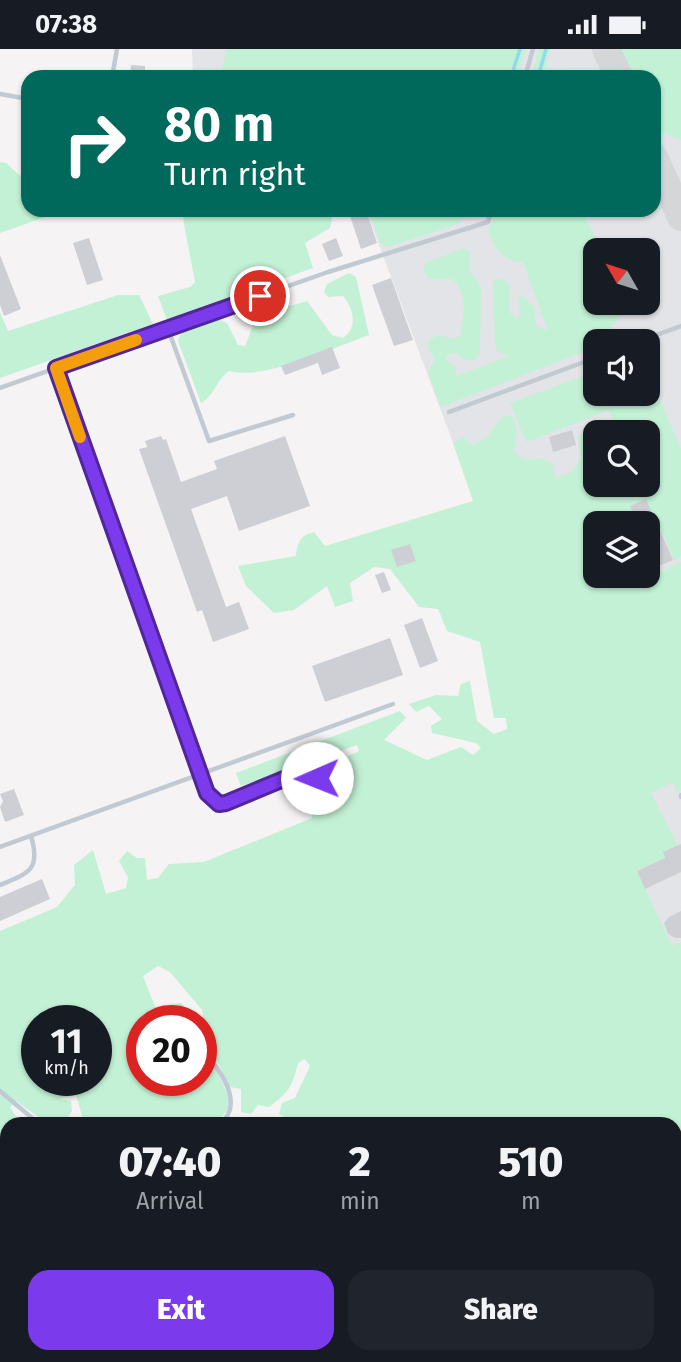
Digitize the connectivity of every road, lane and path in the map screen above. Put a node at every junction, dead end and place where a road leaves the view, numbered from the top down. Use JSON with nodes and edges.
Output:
{"nodes":[{"id":1,"x":117,"y":49,"type":"edge"},
{"id":2,"x":533,"y":49,"type":"edge"},
{"id":3,"x":113,"y":70,"type":"edge"},
{"id":4,"x":527,"y":70,"type":"edge"},
{"id":5,"x":0,"y":94,"type":"edge"},
{"id":6,"x":21,"y":98,"type":"edge"},
{"id":7,"x":489,"y":217,"type":"edge"},
{"id":8,"x":681,"y":326,"type":"edge"},
{"id":9,"x":168,"y":329,"type":"junction"},
{"id":10,"x":660,"y":334,"type":"edge"},
{"id":11,"x":583,"y":362,"type":"edge"},
{"id":12,"x":56,"y":368,"type":"junction"},
{"id":13,"x":0,"y":388,"type":"edge"},
{"id":14,"x":449,"y":412,"type":"dead end"},
{"id":15,"x":293,"y":415,"type":"dead end"},
{"id":16,"x":393,"y":704,"type":"dead end"},
{"id":17,"x":200,"y":774,"type":"junction"},
{"id":18,"x":317,"y":778,"type":"dead end"},
{"id":19,"x":31,"y":836,"type":"junction"},
{"id":20,"x":0,"y":847,"type":"edge"},
{"id":21,"x":0,"y":885,"type":"edge"},
{"id":22,"x":217,"y":1067,"type":"edge"},
{"id":23,"x":0,"y":1091,"type":"edge"},
{"id":24,"x":31,"y":1117,"type":"edge"},
{"id":25,"x":228,"y":1117,"type":"edge"}],
"edges":[{"from":1,"to":3,"type":"lane"},
{"from":2,"to":4,"type":"lane"},
{"from":5,"to":6,"type":"lane"},
{"from":7,"to":9,"type":"lane"},
{"from":8,"to":10,"type":"lane"},
{"from":9,"to":12,"type":"lane"},
{"from":9,"to":15,"type":"lane"},
{"from":11,"to":14,"type":"lane"},
{"from":12,"to":13,"type":"lane"},
{"from":12,"to":17,"type":"lane"},
{"from":16,"to":17,"type":"lane"},
{"from":17,"to":18,"type":"lane"},
{"from":17,"to":19,"type":"lane"},
{"from":19,"to":20,"type":"lane"},
{"from":19,"to":21,"type":"lane"},
{"from":22,"to":25,"type":"lane"},
{"from":23,"to":24,"type":"lane"}]}
